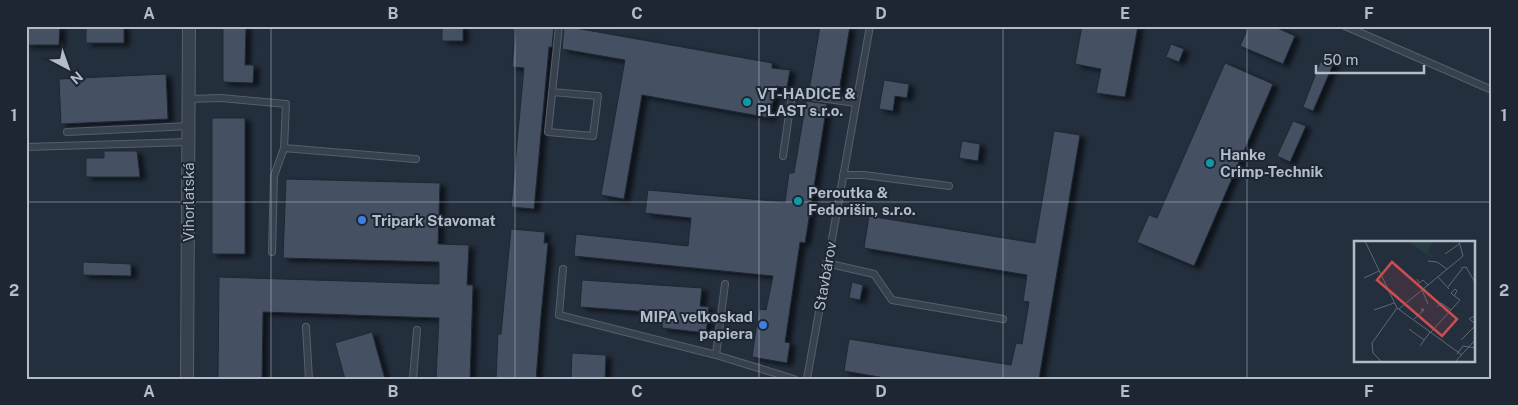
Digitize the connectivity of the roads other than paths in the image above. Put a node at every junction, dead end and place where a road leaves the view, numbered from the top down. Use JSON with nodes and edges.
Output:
{"nodes":[{"id":1,"x":190,"y":26,"type":"edge"},
{"id":2,"x":559,"y":26,"type":"edge"},
{"id":3,"x":870,"y":26,"type":"edge"},
{"id":4,"x":1345,"y":26,"type":"edge"},
{"id":5,"x":1492,"y":90,"type":"edge"},
{"id":6,"x":552,"y":92,"type":"junction"},
{"id":7,"x":189,"y":99,"type":"junction"},
{"id":8,"x":856,"y":103,"type":"junction"},
{"id":9,"x":189,"y":126,"type":"junction"},
{"id":10,"x":67,"y":132,"type":"dead end"},
{"id":11,"x":189,"y":142,"type":"junction"},
{"id":12,"x":26,"y":147,"type":"edge"},
{"id":13,"x":284,"y":148,"type":"junction"},
{"id":14,"x":783,"y":156,"type":"dead end"},
{"id":15,"x":416,"y":159,"type":"dead end"},
{"id":16,"x":844,"y":175,"type":"junction"},
{"id":17,"x":949,"y":186,"type":"dead end"},
{"id":18,"x":272,"y":252,"type":"dead end"},
{"id":19,"x":826,"y":263,"type":"junction"},
{"id":20,"x":563,"y":269,"type":"dead end"},
{"id":21,"x":725,"y":284,"type":"dead end"},
{"id":22,"x":1003,"y":319,"type":"dead end"},
{"id":23,"x":306,"y":327,"type":"dead end"},
{"id":24,"x":416,"y":330,"type":"dead end"},
{"id":25,"x":716,"y":355,"type":"junction"},
{"id":26,"x":187,"y":379,"type":"edge"},
{"id":27,"x":310,"y":379,"type":"edge"},
{"id":28,"x":413,"y":379,"type":"edge"},
{"id":29,"x":794,"y":379,"type":"edge"},
{"id":30,"x":807,"y":379,"type":"edge"}],
"edges":[{"from":1,"to":7,"type":"street","name":"Vihorlatská"},
{"from":2,"to":6,"type":"lane"},
{"from":3,"to":8,"type":"lane","name":"Stavbárov"},
{"from":4,"to":5,"type":"lane"},
{"from":6,"to":6,"type":"lane"},
{"from":7,"to":9,"type":"street","name":"Vihorlatská"},
{"from":7,"to":13,"type":"lane"},
{"from":8,"to":14,"type":"lane"},
{"from":8,"to":16,"type":"lane","name":"Stavbárov"},
{"from":9,"to":10,"type":"lane"},
{"from":9,"to":11,"type":"street","name":"Vihorlatská"},
{"from":11,"to":12,"type":"lane"},
{"from":11,"to":26,"type":"street","name":"Vihorlatská"},
{"from":13,"to":15,"type":"lane"},
{"from":13,"to":18,"type":"lane"},
{"from":16,"to":17,"type":"lane"},
{"from":16,"to":19,"type":"lane","name":"Stavbárov"},
{"from":19,"to":22,"type":"lane"},
{"from":19,"to":30,"type":"lane","name":"Stavbárov"},
{"from":20,"to":25,"type":"lane"},
{"from":21,"to":25,"type":"lane"},
{"from":23,"to":27,"type":"lane"},
{"from":24,"to":28,"type":"lane"},
{"from":25,"to":29,"type":"lane"}]}
